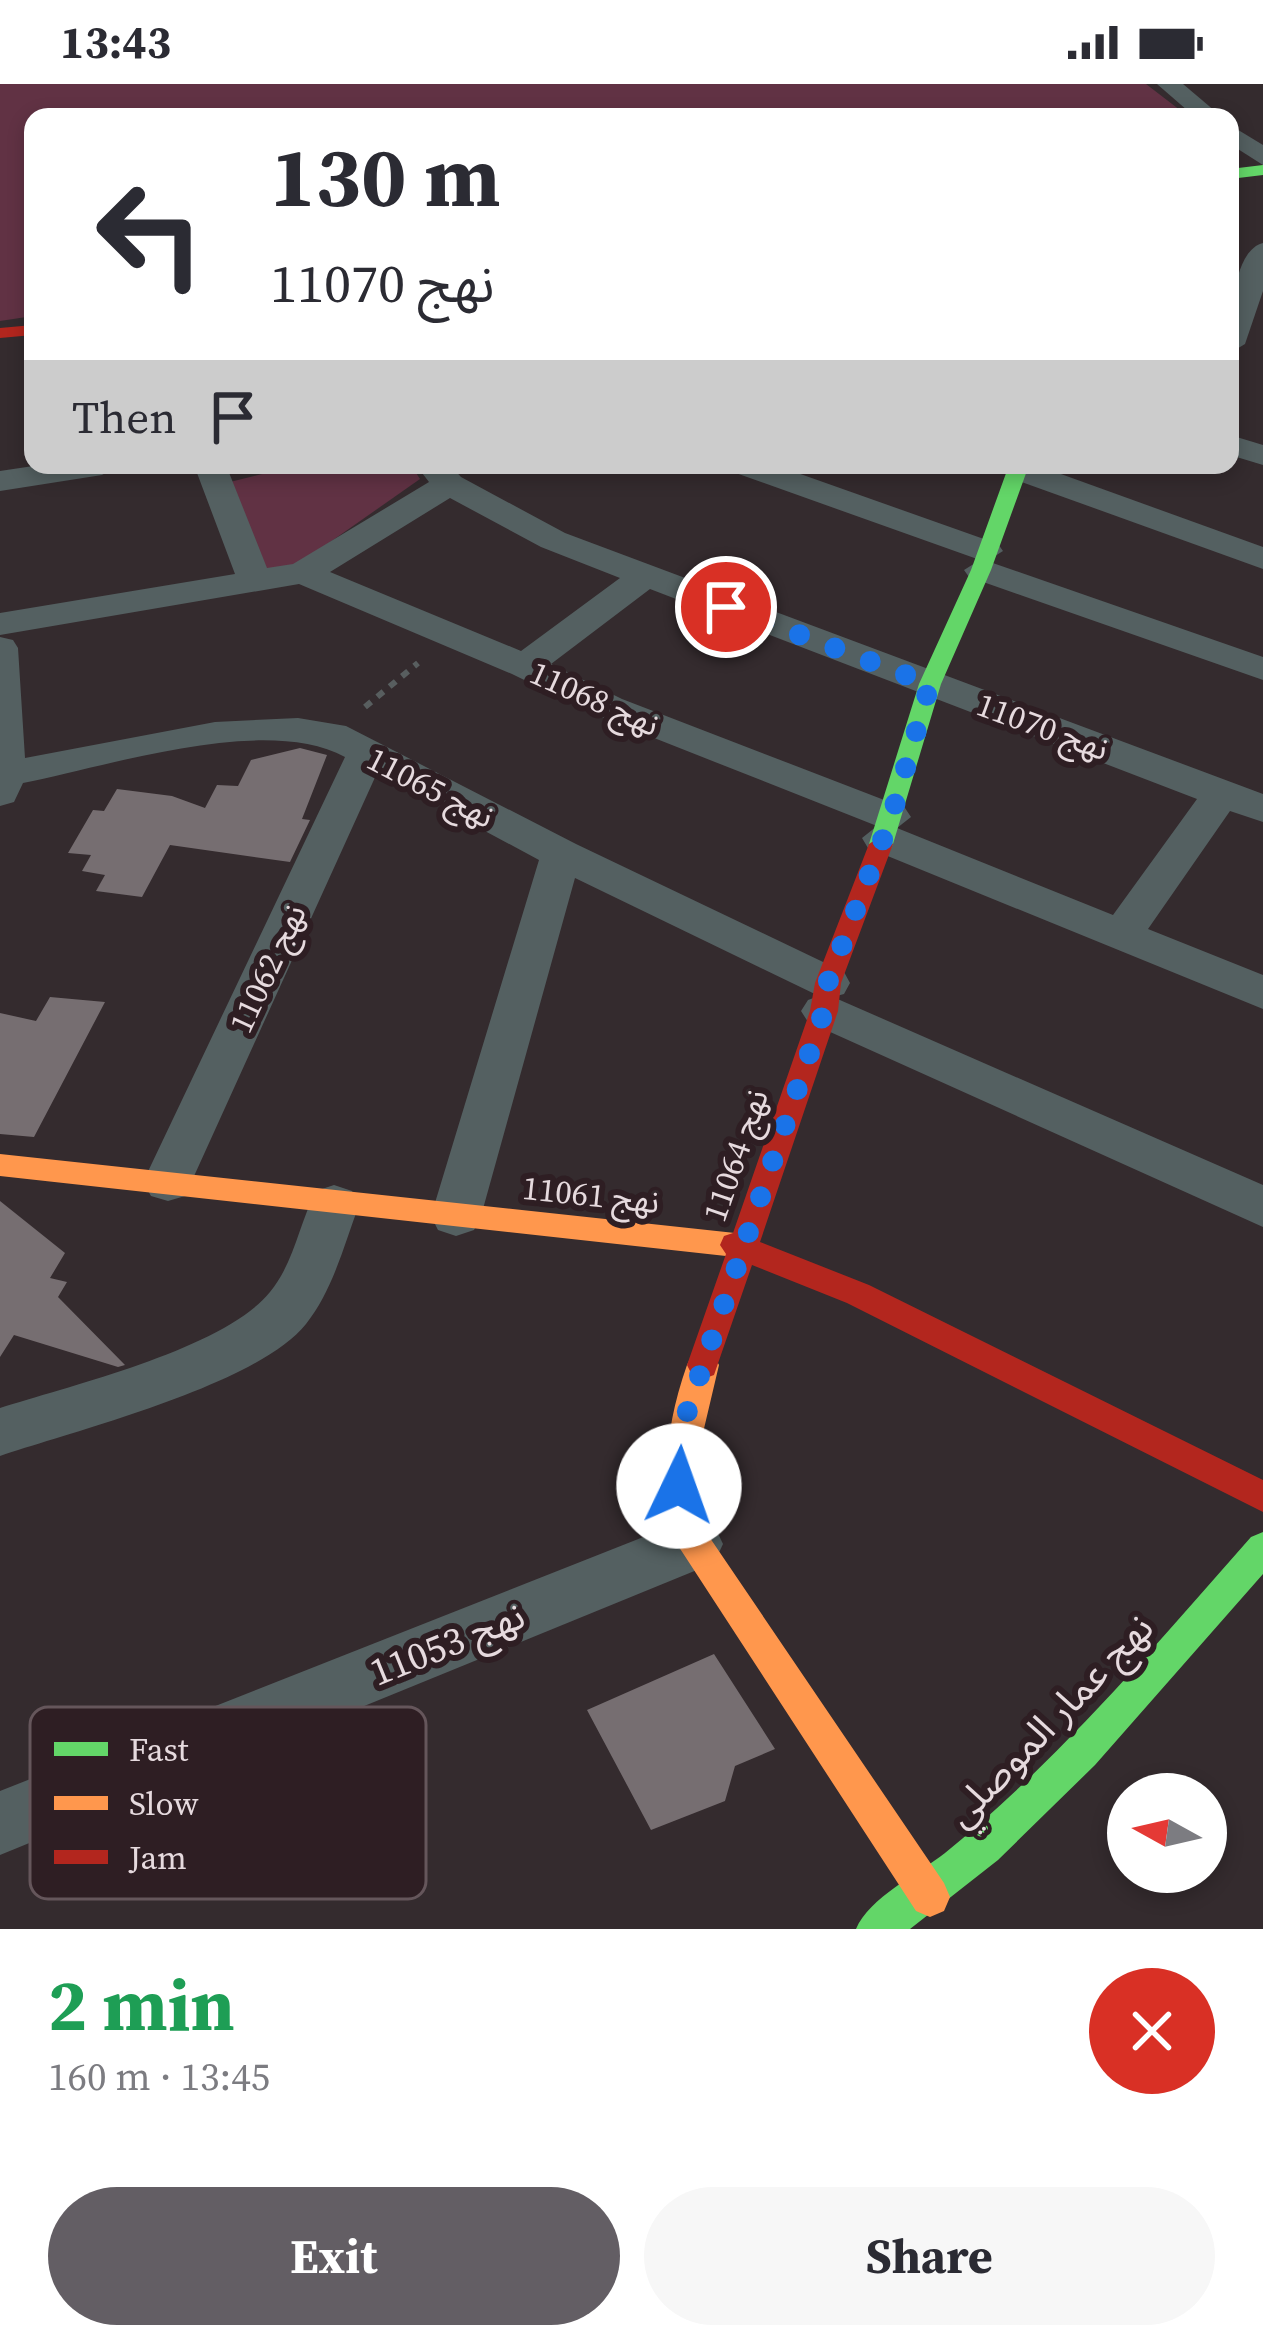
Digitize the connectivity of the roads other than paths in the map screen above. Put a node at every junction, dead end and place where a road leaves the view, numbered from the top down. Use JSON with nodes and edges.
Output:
{"nodes":[{"id":1,"x":1169,"y":84,"type":"edge"},
{"id":2,"x":1199,"y":108,"type":"edge"},
{"id":3,"x":1239,"y":139,"type":"edge"},
{"id":4,"x":1263,"y":157,"type":"edge"},
{"id":5,"x":1263,"y":251,"type":"edge"},
{"id":6,"x":1239,"y":298,"type":"edge"},
{"id":7,"x":45,"y":474,"type":"edge"},
{"id":8,"x":214,"y":474,"type":"edge"},
{"id":9,"x":440,"y":474,"type":"edge"},
{"id":10,"x":766,"y":474,"type":"edge"},
{"id":11,"x":1017,"y":474,"type":"edge"},
{"id":12,"x":1035,"y":474,"type":"edge"},
{"id":13,"x":0,"y":481,"type":"edge"},
{"id":14,"x":1263,"y":559,"type":"edge"},
{"id":15,"x":984,"y":561,"type":"junction"},
{"id":16,"x":303,"y":573,"type":"junction"},
{"id":17,"x":645,"y":576,"type":"junction"},
{"id":18,"x":255,"y":580,"type":"junction"},
{"id":19,"x":0,"y":624,"type":"edge"},
{"id":20,"x":0,"y":648,"type":"edge"},
{"id":21,"x":525,"y":666,"type":"junction"},
{"id":22,"x":1263,"y":669,"type":"edge"},
{"id":23,"x":930,"y":684,"type":"junction"},
{"id":24,"x":349,"y":744,"type":"junction"},
{"id":25,"x":3,"y":784,"type":"edge"},
{"id":26,"x":1222,"y":793,"type":"junction"},
{"id":27,"x":1263,"y":808,"type":"edge"},
{"id":28,"x":887,"y":828,"type":"junction"},
{"id":29,"x":561,"y":854,"type":"junction"},
{"id":30,"x":1122,"y":934,"type":"junction"},
{"id":31,"x":1263,"y":993,"type":"edge"},
{"id":32,"x":826,"y":997,"type":"junction"},
{"id":33,"x":0,"y":1165,"type":"edge"},
{"id":34,"x":168,"y":1182,"type":"junction"},
{"id":35,"x":334,"y":1205,"type":"junction"},
{"id":36,"x":1263,"y":1207,"type":"edge"},
{"id":37,"x":456,"y":1216,"type":"junction"},
{"id":38,"x":742,"y":1246,"type":"junction"},
{"id":39,"x":0,"y":1432,"type":"edge"},
{"id":40,"x":1263,"y":1498,"type":"edge"},
{"id":41,"x":694,"y":1544,"type":"junction"},
{"id":42,"x":1263,"y":1548,"type":"edge"},
{"id":43,"x":289,"y":1707,"type":"edge"},
{"id":44,"x":30,"y":1811,"type":"edge"},
{"id":45,"x":0,"y":1823,"type":"edge"},
{"id":46,"x":930,"y":1897,"type":"junction"},
{"id":47,"x":876,"y":1929,"type":"edge"}],
"edges":[{"from":1,"to":2,"type":"street"},
{"from":3,"to":4,"type":"street"},
{"from":5,"to":6,"type":"street"},
{"from":7,"to":13,"type":"street"},
{"from":8,"to":18,"type":"street"},
{"from":9,"to":16,"type":"street"},
{"from":9,"to":17,"type":"street","name":"نهج 11070"},
{"from":10,"to":15,"type":"street"},
{"from":11,"to":15,"type":"street","name":"نهج 11064"},
{"from":12,"to":14,"type":"street"},
{"from":15,"to":22,"type":"street"},
{"from":15,"to":23,"type":"street","name":"نهج 11064"},
{"from":16,"to":18,"type":"street"},
{"from":16,"to":21,"type":"street","name":"نهج 11068"},
{"from":17,"to":21,"type":"street"},
{"from":17,"to":23,"type":"street","name":"نهج 11070"},
{"from":18,"to":19,"type":"street"},
{"from":20,"to":25,"type":"street"},
{"from":21,"to":28,"type":"street","name":"نهج 11068"},
{"from":23,"to":26,"type":"street","name":"نهج 11070"},
{"from":23,"to":28,"type":"street","name":"نهج 11064"},
{"from":24,"to":25,"type":"street","name":"نهج 11065"},
{"from":24,"to":29,"type":"street","name":"نهج 11065"},
{"from":24,"to":34,"type":"street","name":"نهج 11062"},
{"from":26,"to":27,"type":"street","name":"نهج 11070"},
{"from":26,"to":30,"type":"street"},
{"from":28,"to":30,"type":"street","name":"نهج 11068"},
{"from":28,"to":32,"type":"street","name":"نهج 11064"},
{"from":29,"to":32,"type":"street","name":"نهج 11065"},
{"from":29,"to":37,"type":"street"},
{"from":30,"to":31,"type":"street","name":"نهج 11068"},
{"from":32,"to":36,"type":"street","name":"نهج 11065"},
{"from":32,"to":38,"type":"street","name":"نهج 11064"},
{"from":33,"to":34,"type":"street","name":"نهج 11061"},
{"from":34,"to":35,"type":"street","name":"نهج 11061"},
{"from":35,"to":37,"type":"street","name":"نهج 11061"},
{"from":35,"to":39,"type":"street"},
{"from":37,"to":38,"type":"street","name":"نهج 11061"},
{"from":38,"to":40,"type":"street","name":"نهج 11061"},
{"from":38,"to":41,"type":"street","name":"نهج 11064"},
{"from":41,"to":43,"type":"street","name":"نهج 11053"},
{"from":41,"to":46,"type":"street","name":"نهج 11064"},
{"from":42,"to":46,"type":"street","name":"نهج عمار الموصلي"},
{"from":44,"to":45,"type":"street","name":"نهج 11053"},
{"from":46,"to":47,"type":"street","name":"نهج عمار الموصلي"}]}
